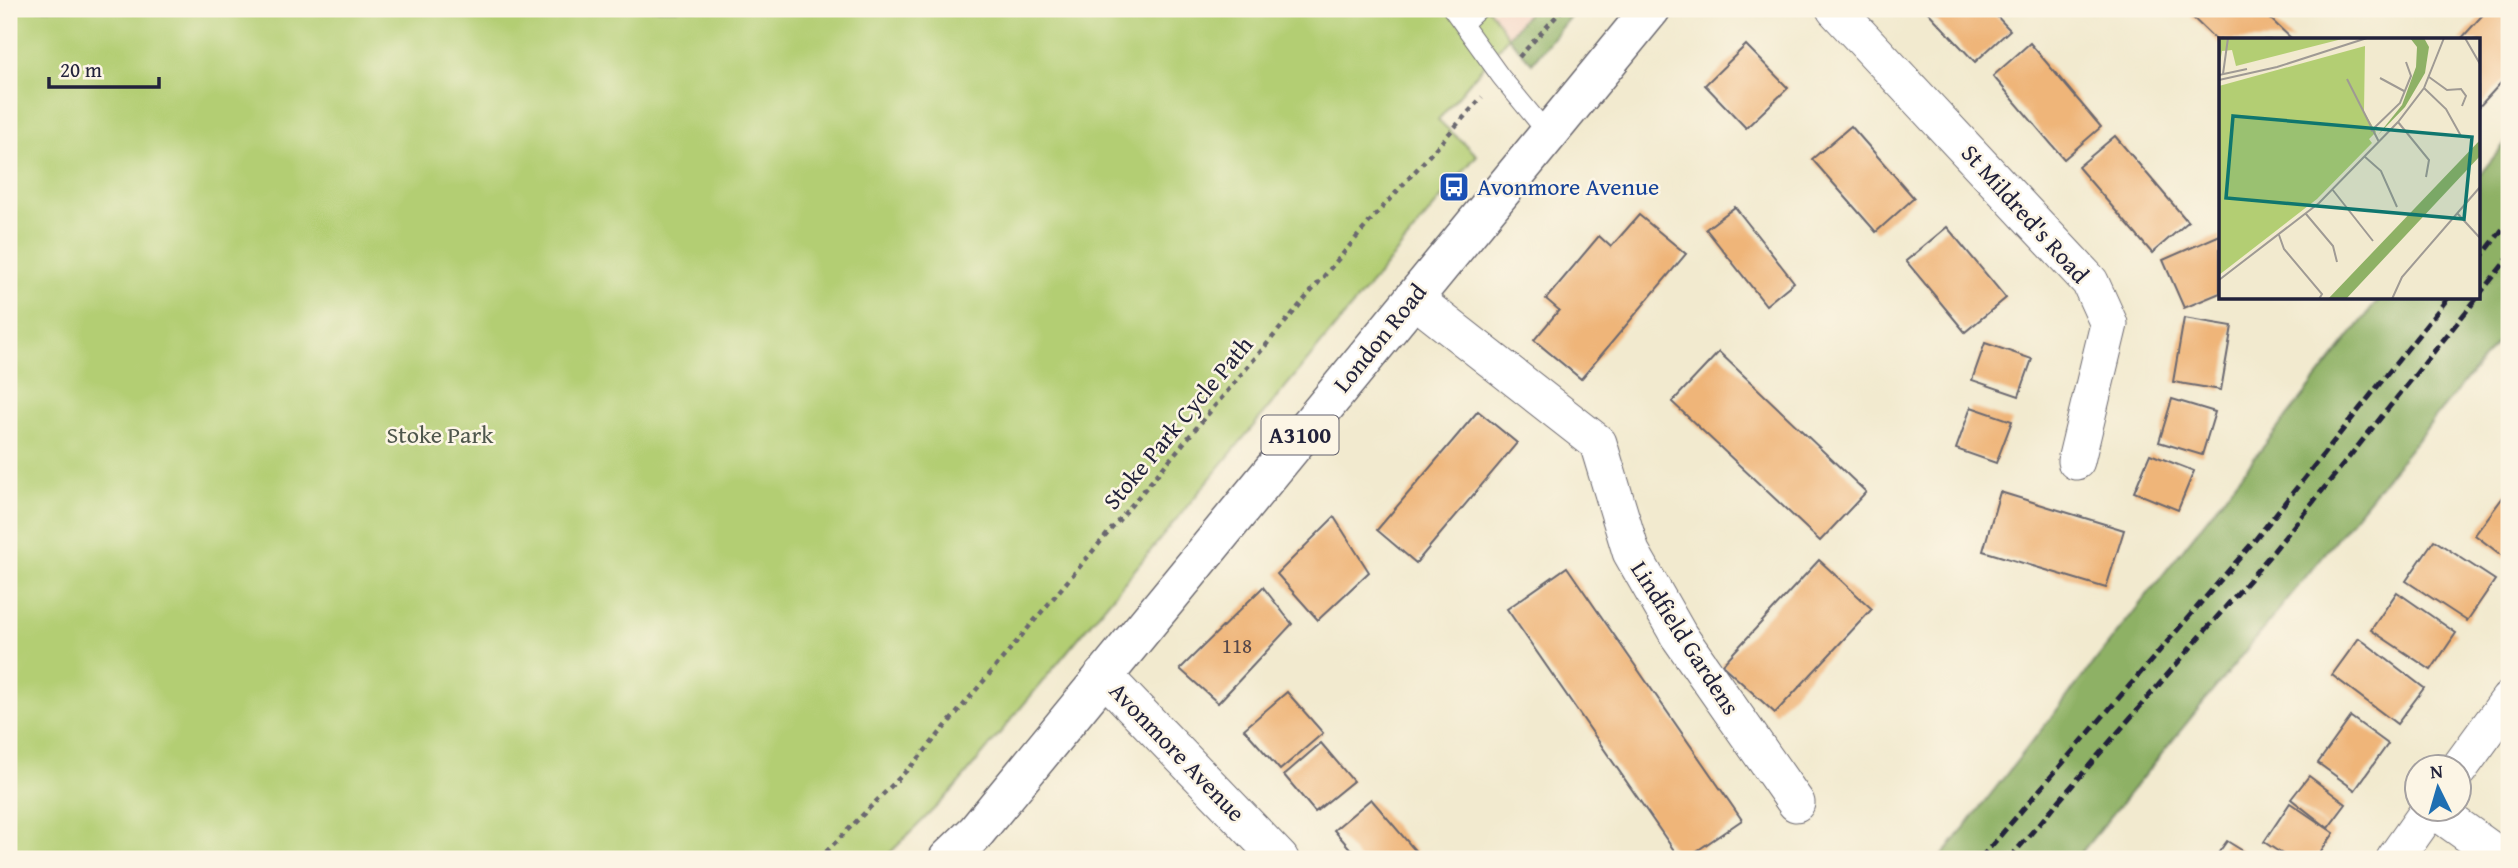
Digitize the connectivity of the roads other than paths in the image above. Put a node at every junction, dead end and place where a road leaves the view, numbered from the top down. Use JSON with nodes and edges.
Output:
{"nodes":[{"id":1,"x":1452,"y":9,"type":"edge"},
{"id":2,"x":1479,"y":9,"type":"edge"},
{"id":3,"x":1651,"y":9,"type":"edge"},
{"id":4,"x":1835,"y":9,"type":"edge"},
{"id":5,"x":1463,"y":24,"type":"junction"},
{"id":6,"x":1548,"y":134,"type":"junction"},
{"id":7,"x":1413,"y":298,"type":"junction"},
{"id":8,"x":2076,"y":461,"type":"dead end"},
{"id":9,"x":1103,"y":675,"type":"junction"},
{"id":10,"x":2509,"y":700,"type":"edge"},
{"id":11,"x":2472,"y":752,"type":"edge"},
{"id":12,"x":1796,"y":803,"type":"dead end"},
{"id":13,"x":2421,"y":822,"type":"edge"},
{"id":14,"x":2451,"y":822,"type":"edge"},
{"id":15,"x":948,"y":859,"type":"edge"},
{"id":16,"x":1280,"y":859,"type":"edge"},
{"id":17,"x":2395,"y":859,"type":"edge"},
{"id":18,"x":2503,"y":859,"type":"edge"}],
"edges":[{"from":1,"to":5,"type":"lane"},
{"from":2,"to":5,"type":"lane"},
{"from":3,"to":6,"type":"main road","name":"London Road","number":"A3100"},
{"from":4,"to":8,"type":"street","name":"St Mildred's Road"},
{"from":5,"to":6,"type":"lane"},
{"from":6,"to":7,"type":"main road","name":"London Road","number":"A3100"},
{"from":7,"to":9,"type":"main road","name":"London Road","number":"A3100"},
{"from":7,"to":12,"type":"street","name":"Lindfield Gardens"},
{"from":9,"to":15,"type":"main road","name":"London Road","number":"A3100"},
{"from":9,"to":16,"type":"street","name":"Avonmore Avenue"},
{"from":10,"to":11,"type":"street"},
{"from":13,"to":17,"type":"street"},
{"from":14,"to":18,"type":"street"}]}
